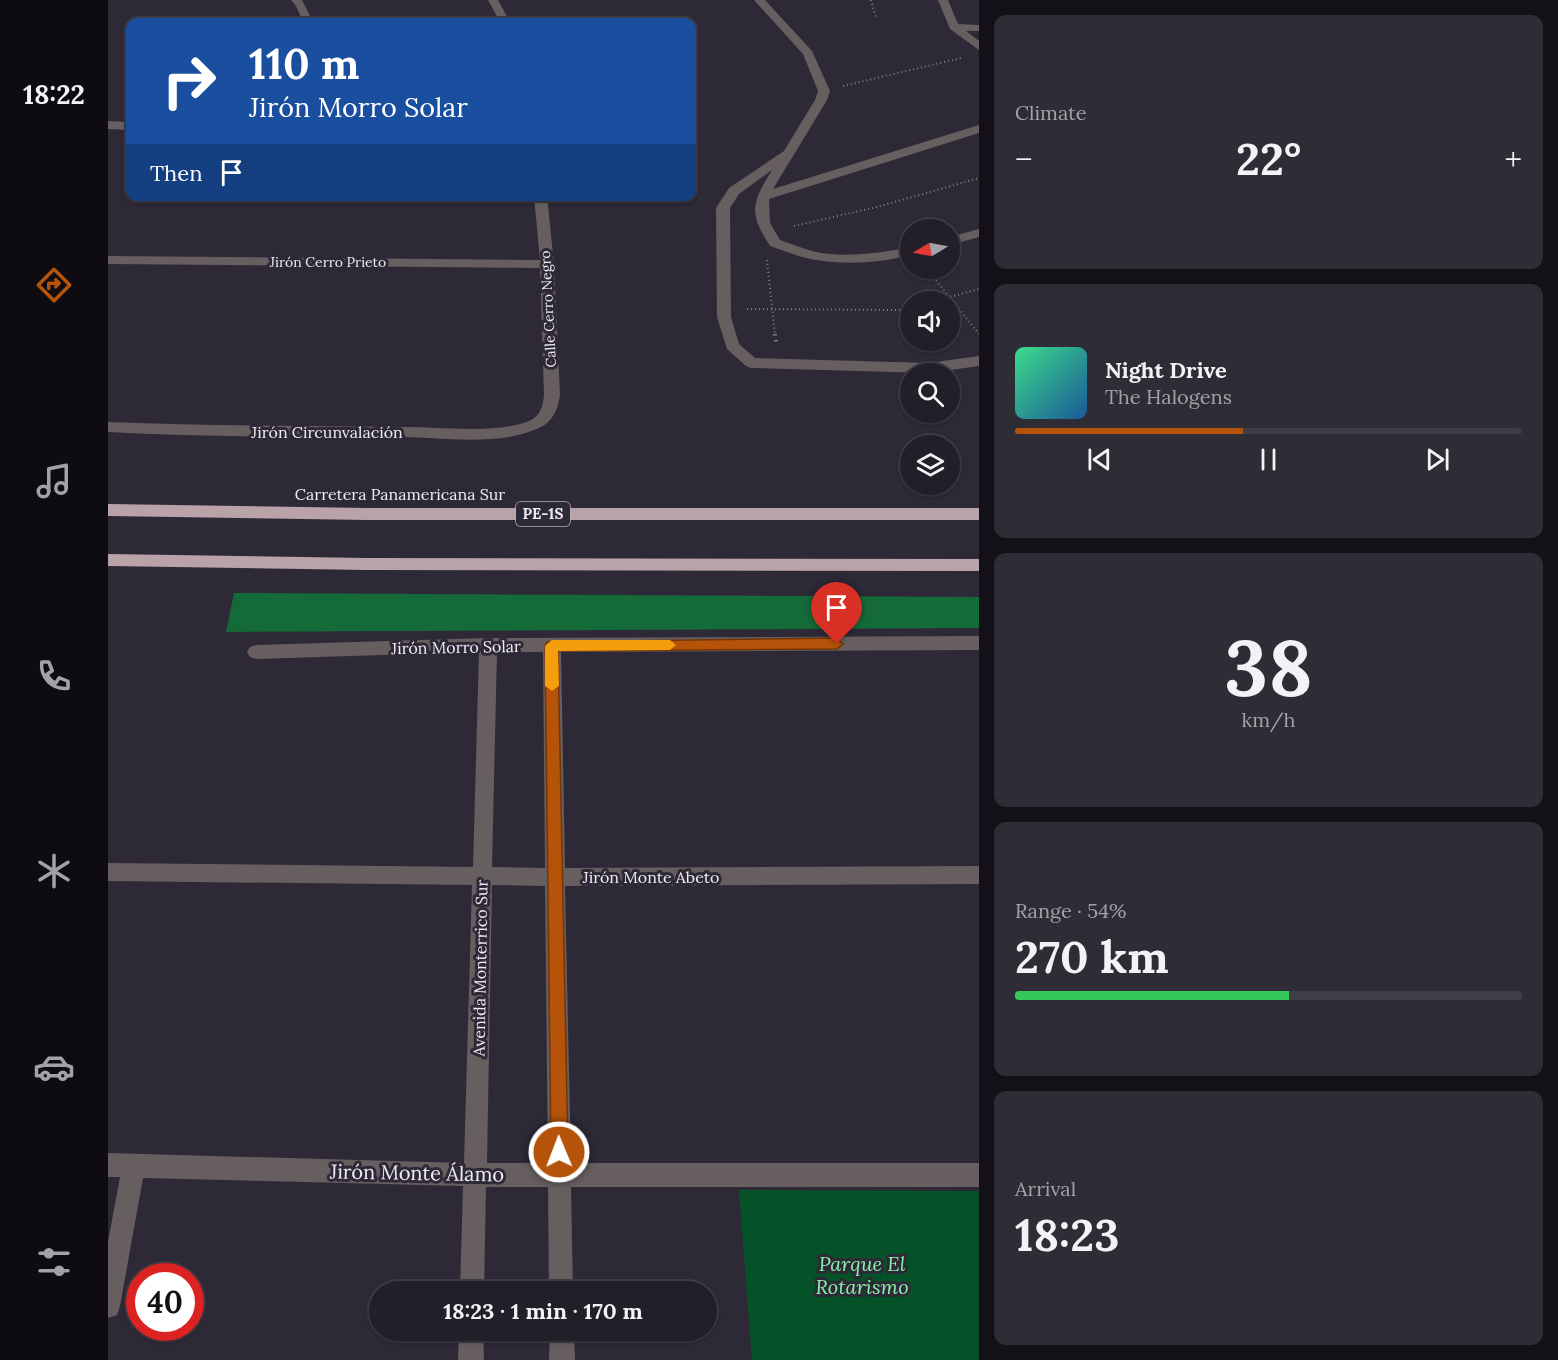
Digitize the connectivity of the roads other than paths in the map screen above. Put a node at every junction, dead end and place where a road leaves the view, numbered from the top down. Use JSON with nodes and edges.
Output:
{"nodes":[{"id":1,"x":296,"y":0,"type":"edge"},
{"id":2,"x":493,"y":0,"type":"edge"},
{"id":3,"x":759,"y":0,"type":"edge"},
{"id":4,"x":944,"y":0,"type":"edge"},
{"id":5,"x":306,"y":18,"type":"edge"},
{"id":6,"x":503,"y":18,"type":"edge"},
{"id":7,"x":954,"y":27,"type":"junction"},
{"id":8,"x":979,"y":27,"type":"edge"},
{"id":9,"x":979,"y":47,"type":"edge"},
{"id":10,"x":108,"y":125,"type":"edge"},
{"id":11,"x":126,"y":126,"type":"edge"},
{"id":12,"x":979,"y":129,"type":"edge"},
{"id":13,"x":787,"y":154,"type":"junction"},
{"id":14,"x":762,"y":197,"type":"junction"},
{"id":15,"x":541,"y":201,"type":"edge"},
{"id":16,"x":979,"y":233,"type":"edge"},
{"id":17,"x":960,"y":238,"type":"edge"},
{"id":18,"x":900,"y":254,"type":"edge"},
{"id":19,"x":108,"y":260,"type":"edge"},
{"id":20,"x":547,"y":264,"type":"junction"},
{"id":21,"x":979,"y":361,"type":"edge"},
{"id":22,"x":544,"y":418,"type":"joint"},
{"id":23,"x":108,"y":428,"type":"edge"},
{"id":24,"x":108,"y":510,"type":"edge"},
{"id":25,"x":979,"y":514,"type":"edge"},
{"id":26,"x":108,"y":561,"type":"edge"},
{"id":27,"x":979,"y":565,"type":"edge"},
{"id":28,"x":979,"y":643,"type":"edge"},
{"id":29,"x":488,"y":645,"type":"junction"},
{"id":30,"x":552,"y":646,"type":"junction"},
{"id":31,"x":256,"y":651,"type":"dead end"},
{"id":32,"x":108,"y":872,"type":"edge"},
{"id":33,"x":979,"y":875,"type":"edge"},
{"id":34,"x":482,"y":877,"type":"junction"},
{"id":35,"x":555,"y":877,"type":"junction"},
{"id":36,"x":108,"y":1165,"type":"edge"},
{"id":37,"x":134,"y":1166,"type":"junction"},
{"id":38,"x":979,"y":1174,"type":"edge"},
{"id":39,"x":475,"y":1175,"type":"junction"},
{"id":40,"x":560,"y":1175,"type":"junction"},
{"id":41,"x":472,"y":1281,"type":"edge"},
{"id":42,"x":561,"y":1281,"type":"edge"},
{"id":43,"x":108,"y":1306,"type":"edge"},
{"id":44,"x":471,"y":1341,"type":"edge"},
{"id":45,"x":562,"y":1341,"type":"edge"},
{"id":46,"x":471,"y":1360,"type":"edge"},
{"id":47,"x":562,"y":1360,"type":"edge"}],
"edges":[{"from":1,"to":5,"type":"street"},
{"from":2,"to":6,"type":"street"},
{"from":3,"to":13,"type":"street"},
{"from":4,"to":7,"type":"street"},
{"from":7,"to":8,"type":"street"},
{"from":7,"to":9,"type":"street"},
{"from":10,"to":11,"type":"street"},
{"from":12,"to":14,"type":"street"},
{"from":13,"to":14,"type":"street"},
{"from":13,"to":21,"type":"street"},
{"from":14,"to":18,"type":"street"},
{"from":15,"to":20,"type":"street","name":"Calle Cerro Negro"},
{"from":16,"to":17,"type":"street"},
{"from":19,"to":20,"type":"street","name":"Jirón Cerro Prieto"},
{"from":20,"to":22,"type":"street","name":"Calle Cerro Negro"},
{"from":22,"to":23,"type":"street","name":"Jirón Circunvalación"},
{"from":24,"to":25,"type":"highway","name":"Carretera Panamericana Sur","number":"PE-1S"},
{"from":26,"to":27,"type":"highway"},
{"from":28,"to":30,"type":"street","name":"Jirón Morro Solar"},
{"from":29,"to":30,"type":"street","name":"Jirón Morro Solar"},
{"from":29,"to":31,"type":"street","name":"Jirón Morro Solar"},
{"from":29,"to":34,"type":"street","name":"Avenida Monterrico Sur"},
{"from":30,"to":35,"type":"street"},
{"from":32,"to":34,"type":"street","name":"Jirón Monte Abeto"},
{"from":33,"to":35,"type":"street","name":"Jirón Monte Abeto"},
{"from":34,"to":35,"type":"street","name":"Jirón Monte Abeto"},
{"from":34,"to":39,"type":"street","name":"Avenida Monterrico Sur"},
{"from":35,"to":40,"type":"street"},
{"from":36,"to":37,"type":"street","name":"Jirón Monte Álamo"},
{"from":37,"to":39,"type":"street","name":"Jirón Monte Álamo"},
{"from":37,"to":43,"type":"street"},
{"from":38,"to":40,"type":"street","name":"Jirón Monte Álamo"},
{"from":39,"to":40,"type":"street","name":"Jirón Monte Álamo"},
{"from":39,"to":41,"type":"street","name":"Avenida Monterrico Sur"},
{"from":40,"to":42,"type":"street"},
{"from":44,"to":46,"type":"street"},
{"from":45,"to":47,"type":"street"}]}
